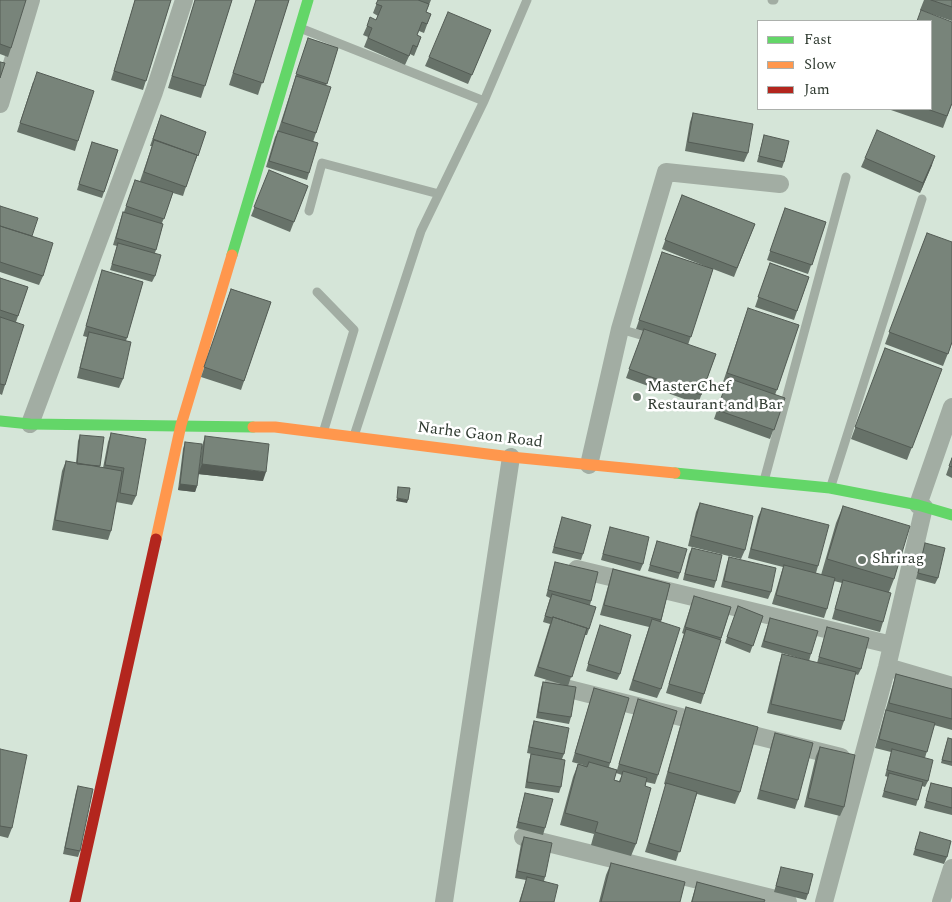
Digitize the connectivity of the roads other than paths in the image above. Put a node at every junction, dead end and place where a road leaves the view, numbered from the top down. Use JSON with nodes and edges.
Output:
{"nodes":[{"id":1,"x":31,"y":0,"type":"edge"},
{"id":2,"x":184,"y":0,"type":"edge"},
{"id":3,"x":308,"y":0,"type":"edge"},
{"id":4,"x":527,"y":0,"type":"edge"},
{"id":5,"x":300,"y":28,"type":"junction"},
{"id":6,"x":484,"y":101,"type":"junction"},
{"id":7,"x":0,"y":104,"type":"edge"},
{"id":8,"x":846,"y":177,"type":"dead end"},
{"id":9,"x":780,"y":184,"type":"dead end"},
{"id":10,"x":439,"y":194,"type":"junction"},
{"id":11,"x":922,"y":200,"type":"dead end"},
{"id":12,"x":309,"y":211,"type":"dead end"},
{"id":13,"x":317,"y":292,"type":"dead end"},
{"id":14,"x":620,"y":329,"type":"junction"},
{"id":15,"x":657,"y":340,"type":"edge"},
{"id":16,"x":952,"y":407,"type":"edge"},
{"id":17,"x":0,"y":421,"type":"edge"},
{"id":18,"x":30,"y":424,"type":"junction"},
{"id":19,"x":181,"y":425,"type":"junction"},
{"id":20,"x":323,"y":433,"type":"junction"},
{"id":21,"x":354,"y":436,"type":"junction"},
{"id":22,"x":511,"y":457,"type":"junction"},
{"id":23,"x":589,"y":465,"type":"junction"},
{"id":24,"x":764,"y":481,"type":"junction"},
{"id":25,"x":830,"y":488,"type":"junction"},
{"id":26,"x":921,"y":506,"type":"junction"},
{"id":27,"x":952,"y":515,"type":"edge"},
{"id":28,"x":576,"y":568,"type":"edge"},
{"id":29,"x":892,"y":645,"type":"junction"},
{"id":30,"x":887,"y":667,"type":"junction"},
{"id":31,"x":546,"y":683,"type":"edge"},
{"id":32,"x":952,"y":686,"type":"edge"},
{"id":33,"x":862,"y":762,"type":"junction"},
{"id":34,"x":523,"y":837,"type":"edge"},
{"id":35,"x":952,"y":868,"type":"edge"},
{"id":36,"x":75,"y":902,"type":"edge"},
{"id":37,"x":444,"y":902,"type":"edge"},
{"id":38,"x":788,"y":902,"type":"edge"},
{"id":39,"x":824,"y":902,"type":"edge"},
{"id":40,"x":941,"y":902,"type":"edge"}],
"edges":[{"from":1,"to":7,"type":"street"},
{"from":2,"to":18,"type":"street"},
{"from":3,"to":5,"type":"street"},
{"from":4,"to":6,"type":"lane"},
{"from":5,"to":6,"type":"lane"},
{"from":5,"to":19,"type":"street"},
{"from":6,"to":10,"type":"lane"},
{"from":8,"to":24,"type":"lane"},
{"from":9,"to":14,"type":"street"},
{"from":10,"to":12,"type":"lane"},
{"from":10,"to":21,"type":"lane"},
{"from":11,"to":25,"type":"lane"},
{"from":13,"to":20,"type":"lane"},
{"from":14,"to":15,"type":"lane"},
{"from":14,"to":23,"type":"street"},
{"from":16,"to":26,"type":"street"},
{"from":17,"to":18,"type":"street","name":"Narhe Gaon Road"},
{"from":18,"to":19,"type":"street","name":"Narhe Gaon Road"},
{"from":19,"to":20,"type":"street","name":"Narhe Gaon Road"},
{"from":19,"to":36,"type":"street"},
{"from":20,"to":21,"type":"street","name":"Narhe Gaon Road"},
{"from":21,"to":22,"type":"street","name":"Narhe Gaon Road"},
{"from":22,"to":23,"type":"street","name":"Narhe Gaon Road"},
{"from":22,"to":37,"type":"street"},
{"from":23,"to":24,"type":"street","name":"Narhe Gaon Road"},
{"from":24,"to":25,"type":"street","name":"Narhe Gaon Road"},
{"from":25,"to":26,"type":"street","name":"Narhe Gaon Road"},
{"from":26,"to":27,"type":"street","name":"Narhe Gaon Road"},
{"from":26,"to":29,"type":"street"},
{"from":28,"to":29,"type":"street"},
{"from":29,"to":30,"type":"street"},
{"from":30,"to":32,"type":"street"},
{"from":30,"to":33,"type":"street"},
{"from":31,"to":33,"type":"street"},
{"from":33,"to":39,"type":"street"},
{"from":34,"to":38,"type":"street"},
{"from":35,"to":40,"type":"street"}]}
